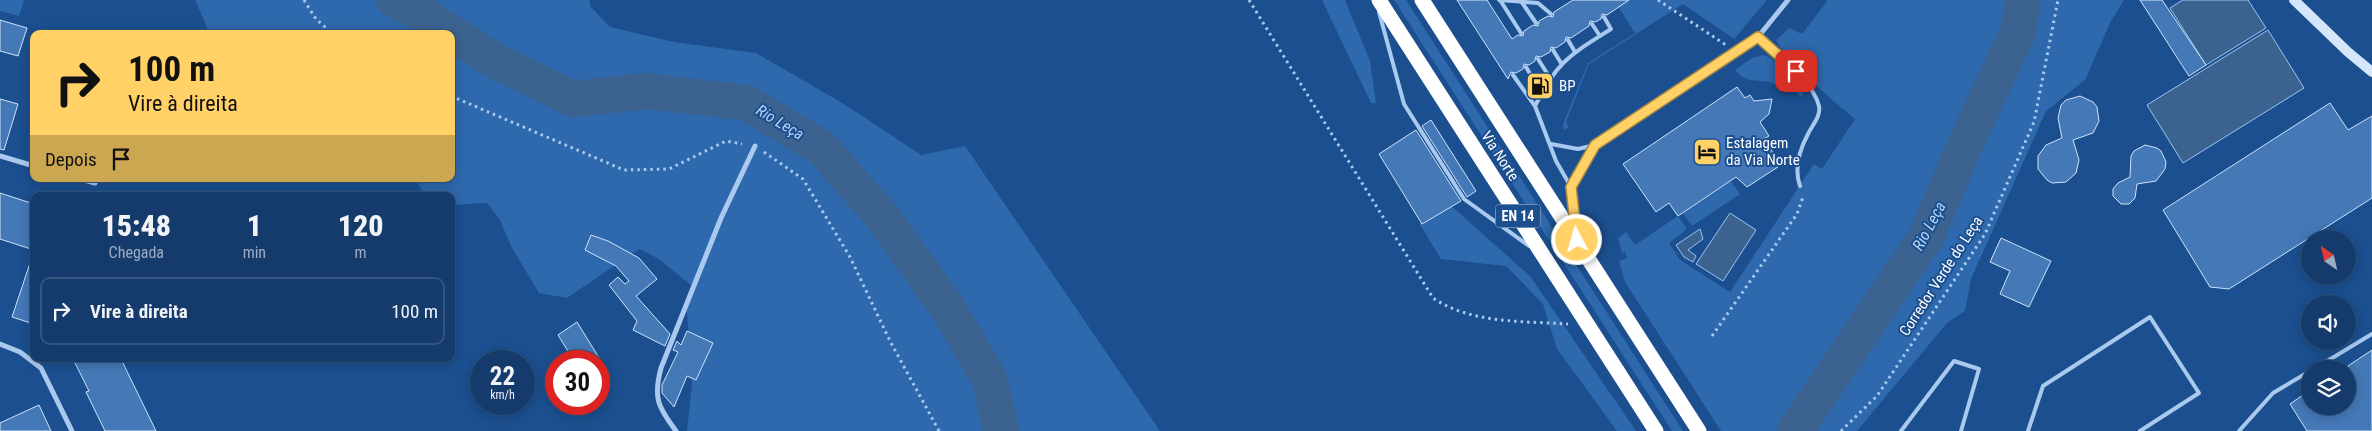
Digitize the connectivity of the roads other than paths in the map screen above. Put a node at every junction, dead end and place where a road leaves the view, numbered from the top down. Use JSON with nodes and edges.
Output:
{"nodes":[{"id":1,"x":1377,"y":0,"type":"edge"},
{"id":2,"x":1422,"y":0,"type":"edge"},
{"id":3,"x":1500,"y":0,"type":"edge"},
{"id":4,"x":1788,"y":0,"type":"edge"},
{"id":5,"x":2294,"y":0,"type":"edge"},
{"id":6,"x":1521,"y":1,"type":"edge"},
{"id":7,"x":1551,"y":14,"type":"dead end"},
{"id":8,"x":1604,"y":17,"type":"dead end"},
{"id":9,"x":1536,"y":24,"type":"dead end"},
{"id":10,"x":1592,"y":24,"type":"dead end"},
{"id":11,"x":1521,"y":33,"type":"dead end"},
{"id":12,"x":1600,"y":36,"type":"junction"},
{"id":13,"x":1758,"y":37,"type":"junction"},
{"id":14,"x":1568,"y":40,"type":"dead end"},
{"id":15,"x":1553,"y":50,"type":"dead end"},
{"id":16,"x":1575,"y":52,"type":"junction"},
{"id":17,"x":1538,"y":59,"type":"dead end"},
{"id":18,"x":1561,"y":63,"type":"junction"},
{"id":19,"x":1526,"y":67,"type":"dead end"},
{"id":20,"x":2372,"y":72,"type":"edge"},
{"id":21,"x":1513,"y":75,"type":"dead end"},
{"id":22,"x":1550,"y":78,"type":"junction"},
{"id":23,"x":1542,"y":92,"type":"junction"},
{"id":24,"x":1535,"y":106,"type":"junction"},
{"id":25,"x":1551,"y":144,"type":"junction"},
{"id":26,"x":1595,"y":145,"type":"junction"},
{"id":27,"x":755,"y":146,"type":"dead end"},
{"id":28,"x":0,"y":156,"type":"edge"},
{"id":29,"x":30,"y":165,"type":"edge"},
{"id":30,"x":91,"y":182,"type":"edge"},
{"id":31,"x":95,"y":183,"type":"dead end"},
{"id":32,"x":1800,"y":186,"type":"road end"},
{"id":33,"x":1571,"y":187,"type":"junction"},
{"id":34,"x":1577,"y":240,"type":"junction"},
{"id":35,"x":1544,"y":256,"type":"junction"},
{"id":36,"x":2372,"y":334,"type":"edge"},
{"id":37,"x":0,"y":344,"type":"edge"},
{"id":38,"x":30,"y":360,"type":"edge"},
{"id":39,"x":2329,"y":360,"type":"edge"},
{"id":40,"x":33,"y":362,"type":"edge"},
{"id":41,"x":2301,"y":376,"type":"edge"},
{"id":42,"x":72,"y":431,"type":"edge"},
{"id":43,"x":676,"y":431,"type":"edge"},
{"id":44,"x":1656,"y":431,"type":"edge"},
{"id":45,"x":1699,"y":431,"type":"edge"},
{"id":46,"x":1901,"y":431,"type":"edge"},
{"id":47,"x":1961,"y":431,"type":"edge"},
{"id":48,"x":2028,"y":431,"type":"edge"},
{"id":49,"x":2140,"y":431,"type":"edge"},
{"id":50,"x":2239,"y":431,"type":"edge"}],
"edges":[{"from":1,"to":35,"type":"highway","name":"Via Norte","number":"EN 14"},
{"from":1,"to":35,"type":"lane"},
{"from":2,"to":34,"type":"highway","name":"Via Norte","number":"EN 14"},
{"from":3,"to":6,"type":"lane"},
{"from":3,"to":11,"type":"lane"},
{"from":4,"to":13,"type":"street"},
{"from":5,"to":20,"type":"street"},
{"from":6,"to":7,"type":"lane"},
{"from":6,"to":9,"type":"lane"},
{"from":8,"to":12,"type":"lane"},
{"from":10,"to":12,"type":"lane"},
{"from":12,"to":16,"type":"lane"},
{"from":13,"to":26,"type":"street"},
{"from":13,"to":32,"type":"lane"},
{"from":14,"to":16,"type":"lane"},
{"from":15,"to":18,"type":"lane"},
{"from":16,"to":18,"type":"lane"},
{"from":17,"to":22,"type":"lane"},
{"from":18,"to":22,"type":"lane"},
{"from":19,"to":23,"type":"lane"},
{"from":21,"to":24,"type":"lane"},
{"from":22,"to":23,"type":"lane"},
{"from":23,"to":24,"type":"lane"},
{"from":24,"to":25,"type":"lane"},
{"from":25,"to":26,"type":"lane"},
{"from":25,"to":33,"type":"lane"},
{"from":26,"to":33,"type":"street"},
{"from":27,"to":43,"type":"street"},
{"from":28,"to":29,"type":"street"},
{"from":30,"to":31,"type":"street"},
{"from":33,"to":34,"type":"street"},
{"from":34,"to":45,"type":"highway","name":"Via Norte","number":"EN 14"},
{"from":35,"to":44,"type":"highway","name":"Via Norte","number":"EN 14"},
{"from":36,"to":39,"type":"lane"},
{"from":37,"to":38,"type":"street"},
{"from":40,"to":42,"type":"street"},
{"from":41,"to":50,"type":"lane"},
{"from":46,"to":47,"type":"lane"},
{"from":48,"to":49,"type":"lane"}]}
